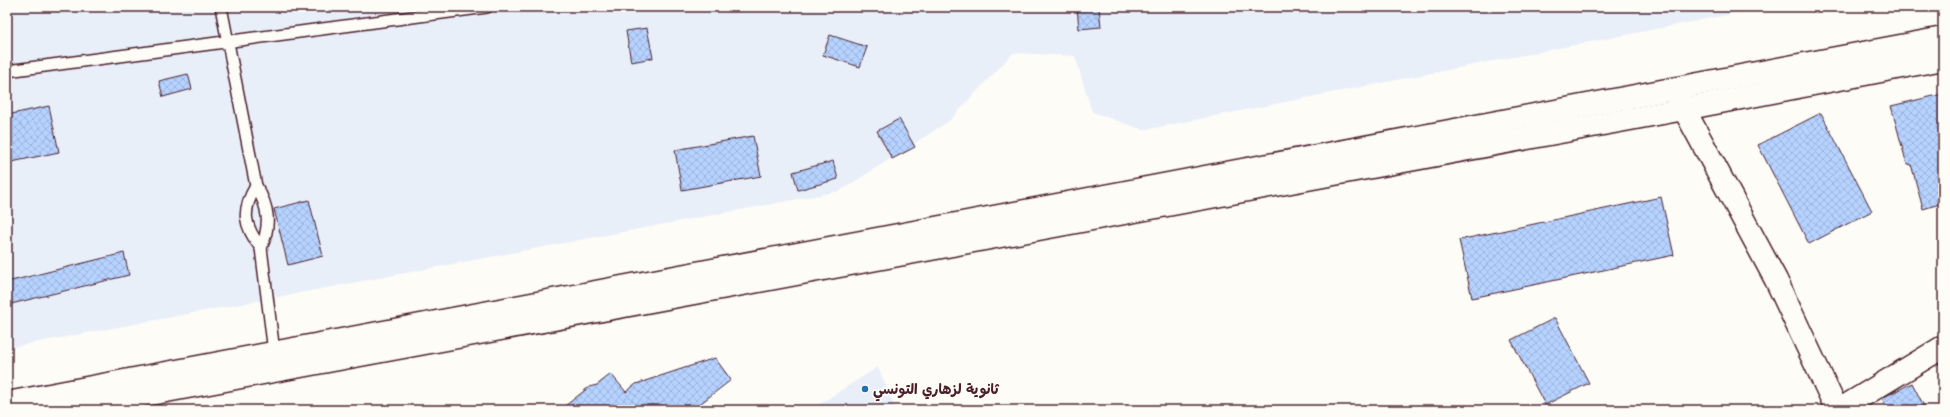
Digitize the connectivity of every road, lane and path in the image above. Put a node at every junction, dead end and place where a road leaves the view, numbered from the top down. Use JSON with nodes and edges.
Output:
{"nodes":[{"id":1,"x":221,"y":7,"type":"edge"},
{"id":2,"x":487,"y":7,"type":"edge"},
{"id":3,"x":1943,"y":38,"type":"edge"},
{"id":4,"x":228,"y":41,"type":"junction"},
{"id":5,"x":1943,"y":59,"type":"edge"},
{"id":6,"x":7,"y":71,"type":"edge"},
{"id":7,"x":1676,"y":89,"type":"junction"},
{"id":8,"x":1684,"y":109,"type":"junction"},
{"id":9,"x":256,"y":186,"type":"junction"},
{"id":10,"x":261,"y":248,"type":"junction"},
{"id":11,"x":1943,"y":347,"type":"edge"},
{"id":12,"x":274,"y":352,"type":"junction"},
{"id":13,"x":7,"y":403,"type":"edge"},
{"id":14,"x":64,"y":410,"type":"edge"},
{"id":15,"x":1838,"y":410,"type":"edge"}],
"edges":[{"from":1,"to":4,"type":"lane"},
{"from":2,"to":4,"type":"lane"},
{"from":3,"to":7,"type":"main road"},
{"from":4,"to":6,"type":"lane"},
{"from":4,"to":9,"type":"lane"},
{"from":5,"to":8,"type":"main road"},
{"from":7,"to":8,"type":"main road"},
{"from":7,"to":12,"type":"main road"},
{"from":8,"to":14,"type":"main road"},
{"from":8,"to":15,"type":"main road"},
{"from":9,"to":10,"type":"lane"},
{"from":9,"to":10,"type":"lane"},
{"from":10,"to":12,"type":"lane"},
{"from":11,"to":15,"type":"main road"},
{"from":12,"to":13,"type":"main road"}]}
